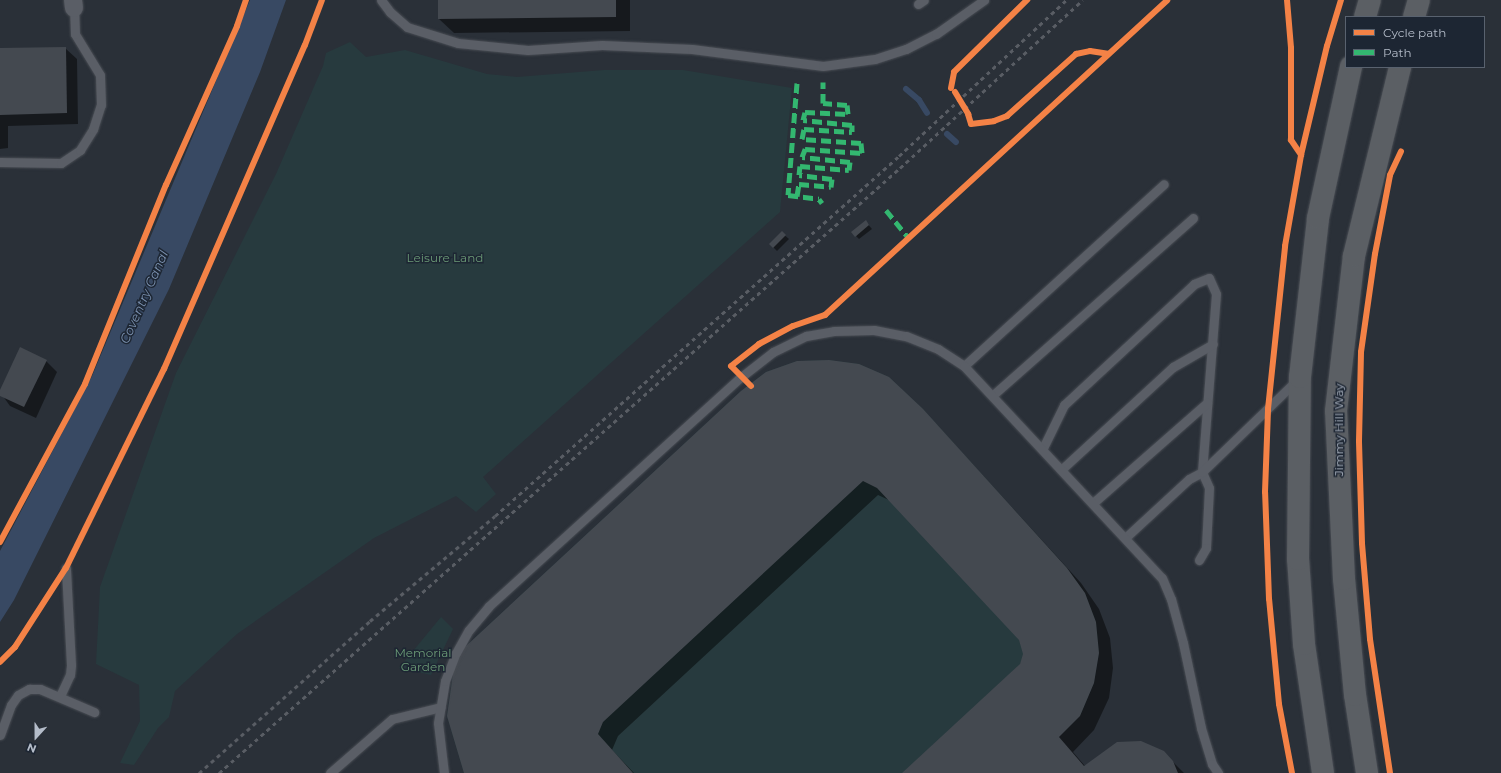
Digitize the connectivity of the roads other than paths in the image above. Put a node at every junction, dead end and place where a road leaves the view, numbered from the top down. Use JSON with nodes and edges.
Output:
{"nodes":[{"id":1,"x":381,"y":0,"type":"edge"},
{"id":2,"x":984,"y":0,"type":"edge"},
{"id":3,"x":1370,"y":0,"type":"edge"},
{"id":4,"x":1419,"y":0,"type":"edge"},
{"id":5,"x":73,"y":4,"type":"edge"},
{"id":6,"x":1365,"y":16,"type":"edge"},
{"id":7,"x":1414,"y":16,"type":"edge"},
{"id":8,"x":1351,"y":68,"type":"edge"},
{"id":9,"x":1400,"y":68,"type":"edge"},
{"id":10,"x":0,"y":162,"type":"edge"},
{"id":11,"x":1164,"y":184,"type":"dead end"},
{"id":12,"x":1193,"y":218,"type":"dead end"},
{"id":13,"x":1213,"y":344,"type":"junction"},
{"id":14,"x":964,"y":366,"type":"junction"},
{"id":15,"x":1300,"y":377,"type":"junction"},
{"id":16,"x":993,"y":395,"type":"junction"},
{"id":17,"x":1207,"y":403,"type":"junction"},
{"id":18,"x":1043,"y":448,"type":"junction"},
{"id":19,"x":1062,"y":469,"type":"junction"},
{"id":20,"x":1202,"y":472,"type":"junction"},
{"id":21,"x":1093,"y":503,"type":"junction"},
{"id":22,"x":1125,"y":538,"type":"junction"},
{"id":23,"x":1199,"y":560,"type":"dead end"},
{"id":24,"x":66,"y":568,"type":"dead end"},
{"id":25,"x":60,"y":696,"type":"junction"},
{"id":26,"x":441,"y":707,"type":"junction"},
{"id":27,"x":94,"y":712,"type":"dead end"},
{"id":28,"x":0,"y":735,"type":"edge"},
{"id":29,"x":330,"y":773,"type":"edge"},
{"id":30,"x":444,"y":773,"type":"edge"},
{"id":31,"x":1218,"y":773,"type":"edge"},
{"id":32,"x":1323,"y":773,"type":"edge"},
{"id":33,"x":1367,"y":773,"type":"edge"}],
"edges":[{"from":1,"to":2,"type":"lane"},
{"from":3,"to":6,"type":"highway"},
{"from":4,"to":7,"type":"highway"},
{"from":5,"to":10,"type":"lane"},
{"from":8,"to":15,"type":"highway"},
{"from":9,"to":33,"type":"highway","name":"Jimmy Hill Way"},
{"from":11,"to":14,"type":"lane"},
{"from":12,"to":16,"type":"lane"},
{"from":13,"to":17,"type":"lane"},
{"from":13,"to":18,"type":"lane"},
{"from":13,"to":19,"type":"lane"},
{"from":14,"to":16,"type":"lane"},
{"from":14,"to":26,"type":"lane"},
{"from":15,"to":20,"type":"lane"},
{"from":15,"to":32,"type":"highway"},
{"from":16,"to":18,"type":"lane"},
{"from":17,"to":20,"type":"lane"},
{"from":17,"to":21,"type":"lane"},
{"from":18,"to":19,"type":"lane"},
{"from":19,"to":21,"type":"lane"},
{"from":20,"to":22,"type":"lane"},
{"from":20,"to":23,"type":"lane"},
{"from":21,"to":22,"type":"lane"},
{"from":22,"to":31,"type":"lane"},
{"from":24,"to":25,"type":"lane"},
{"from":25,"to":27,"type":"lane"},
{"from":25,"to":28,"type":"lane"},
{"from":26,"to":29,"type":"lane"},
{"from":26,"to":30,"type":"lane"}]}
